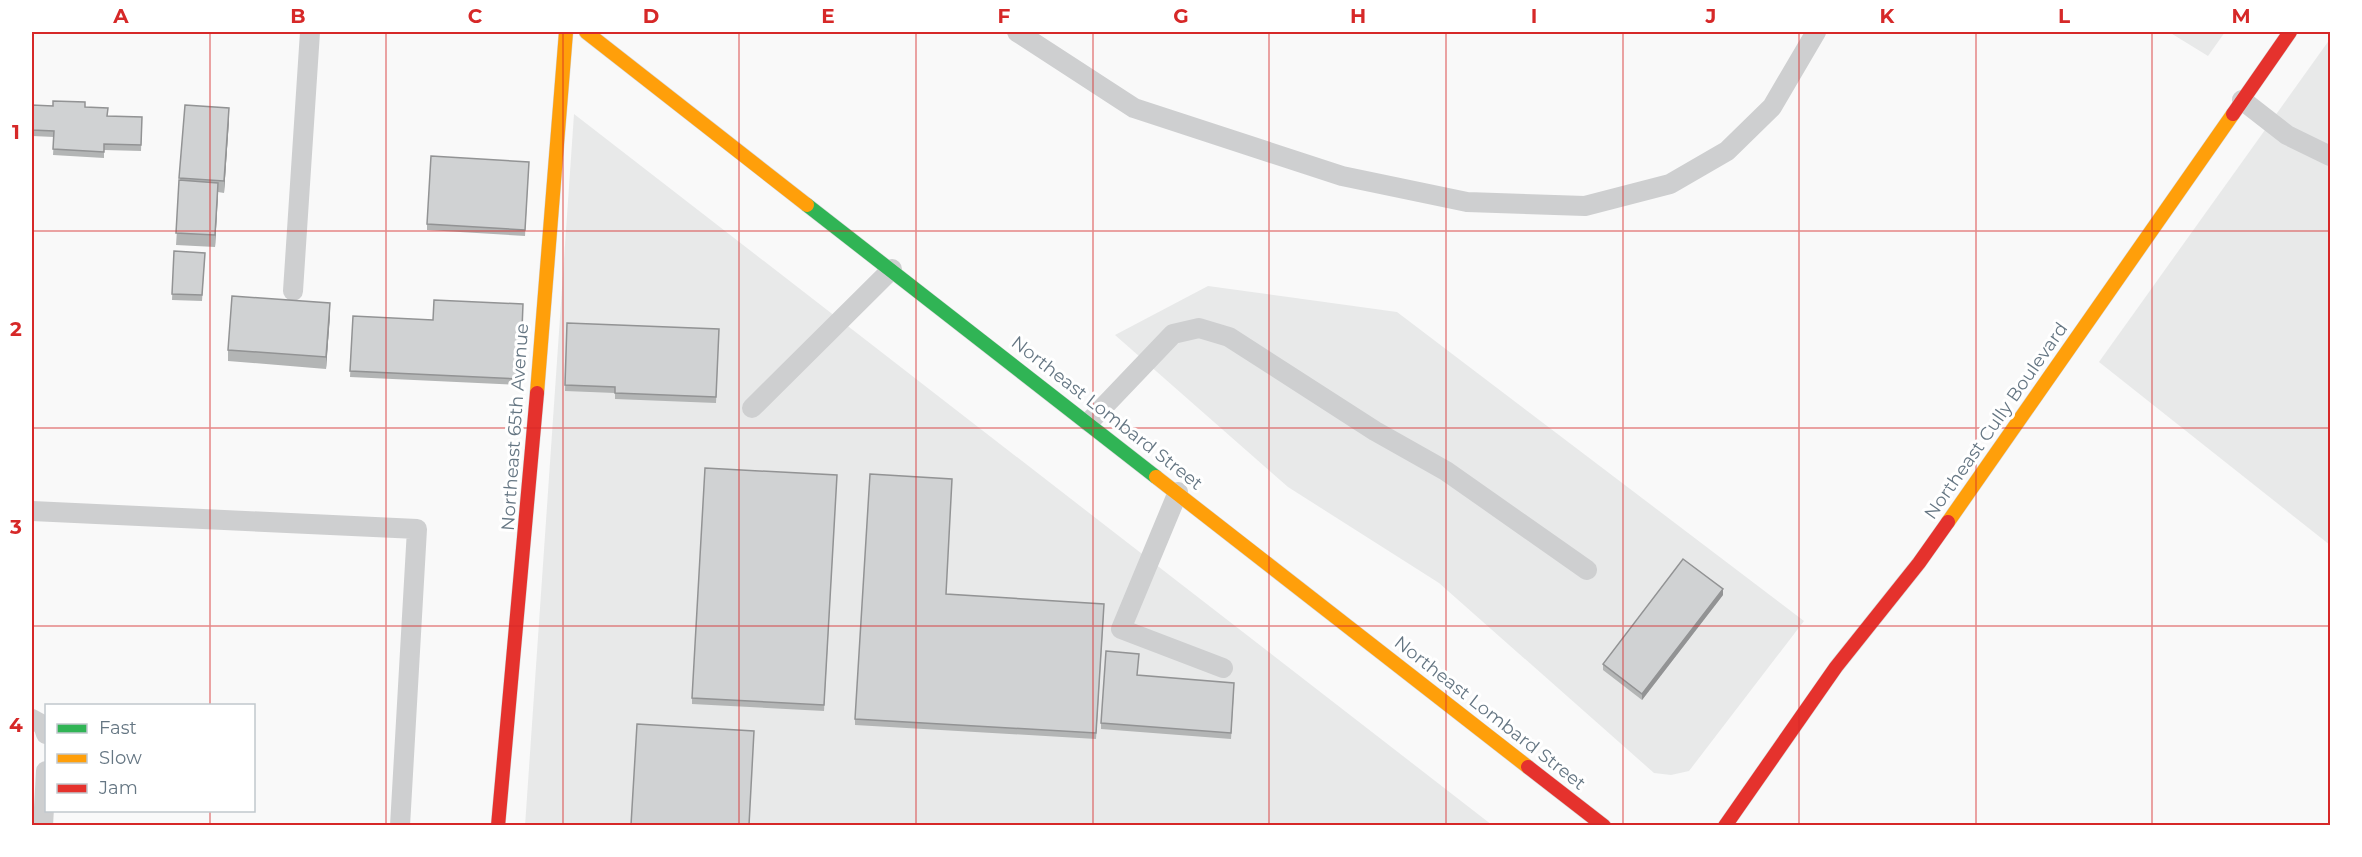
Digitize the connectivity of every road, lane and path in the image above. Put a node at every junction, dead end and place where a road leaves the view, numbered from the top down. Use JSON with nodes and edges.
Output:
{"nodes":[{"id":1,"x":310,"y":32,"type":"edge"},
{"id":2,"x":566,"y":32,"type":"edge"},
{"id":3,"x":586,"y":32,"type":"edge"},
{"id":4,"x":1017,"y":32,"type":"edge"},
{"id":5,"x":1816,"y":32,"type":"edge"},
{"id":6,"x":2290,"y":32,"type":"edge"},
{"id":7,"x":2242,"y":100,"type":"junction"},
{"id":8,"x":2331,"y":156,"type":"edge"},
{"id":9,"x":892,"y":269,"type":"junction"},
{"id":10,"x":293,"y":291,"type":"dead end"},
{"id":11,"x":752,"y":408,"type":"dead end"},
{"id":12,"x":1089,"y":422,"type":"junction"},
{"id":13,"x":1178,"y":492,"type":"junction"},
{"id":14,"x":32,"y":511,"type":"edge"},
{"id":15,"x":1587,"y":570,"type":"dead end"},
{"id":16,"x":1223,"y":668,"type":"dead end"},
{"id":17,"x":32,"y":719,"type":"edge"},
{"id":18,"x":45,"y":731,"type":"edge"},
{"id":19,"x":45,"y":789,"type":"edge"},
{"id":20,"x":43,"y":825,"type":"edge"},
{"id":21,"x":400,"y":825,"type":"edge"},
{"id":22,"x":498,"y":825,"type":"edge"},
{"id":23,"x":1604,"y":825,"type":"edge"},
{"id":24,"x":1725,"y":825,"type":"edge"}],
"edges":[{"from":1,"to":10,"type":"lane"},
{"from":2,"to":22,"type":"street","name":"Northeast 65th Avenue"},
{"from":3,"to":9,"type":"street","name":"Northeast Lombard Street"},
{"from":4,"to":5,"type":"lane"},
{"from":6,"to":7,"type":"street","name":"Northeast Cully Boulevard"},
{"from":7,"to":8,"type":"lane"},
{"from":7,"to":24,"type":"street","name":"Northeast Cully Boulevard"},
{"from":9,"to":11,"type":"lane"},
{"from":9,"to":12,"type":"street","name":"Northeast Lombard Street"},
{"from":12,"to":13,"type":"street","name":"Northeast Lombard Street"},
{"from":12,"to":15,"type":"lane"},
{"from":13,"to":16,"type":"lane"},
{"from":13,"to":23,"type":"street","name":"Northeast Lombard Street"},
{"from":14,"to":21,"type":"lane"},
{"from":17,"to":18,"type":"lane"},
{"from":19,"to":20,"type":"lane"}]}
